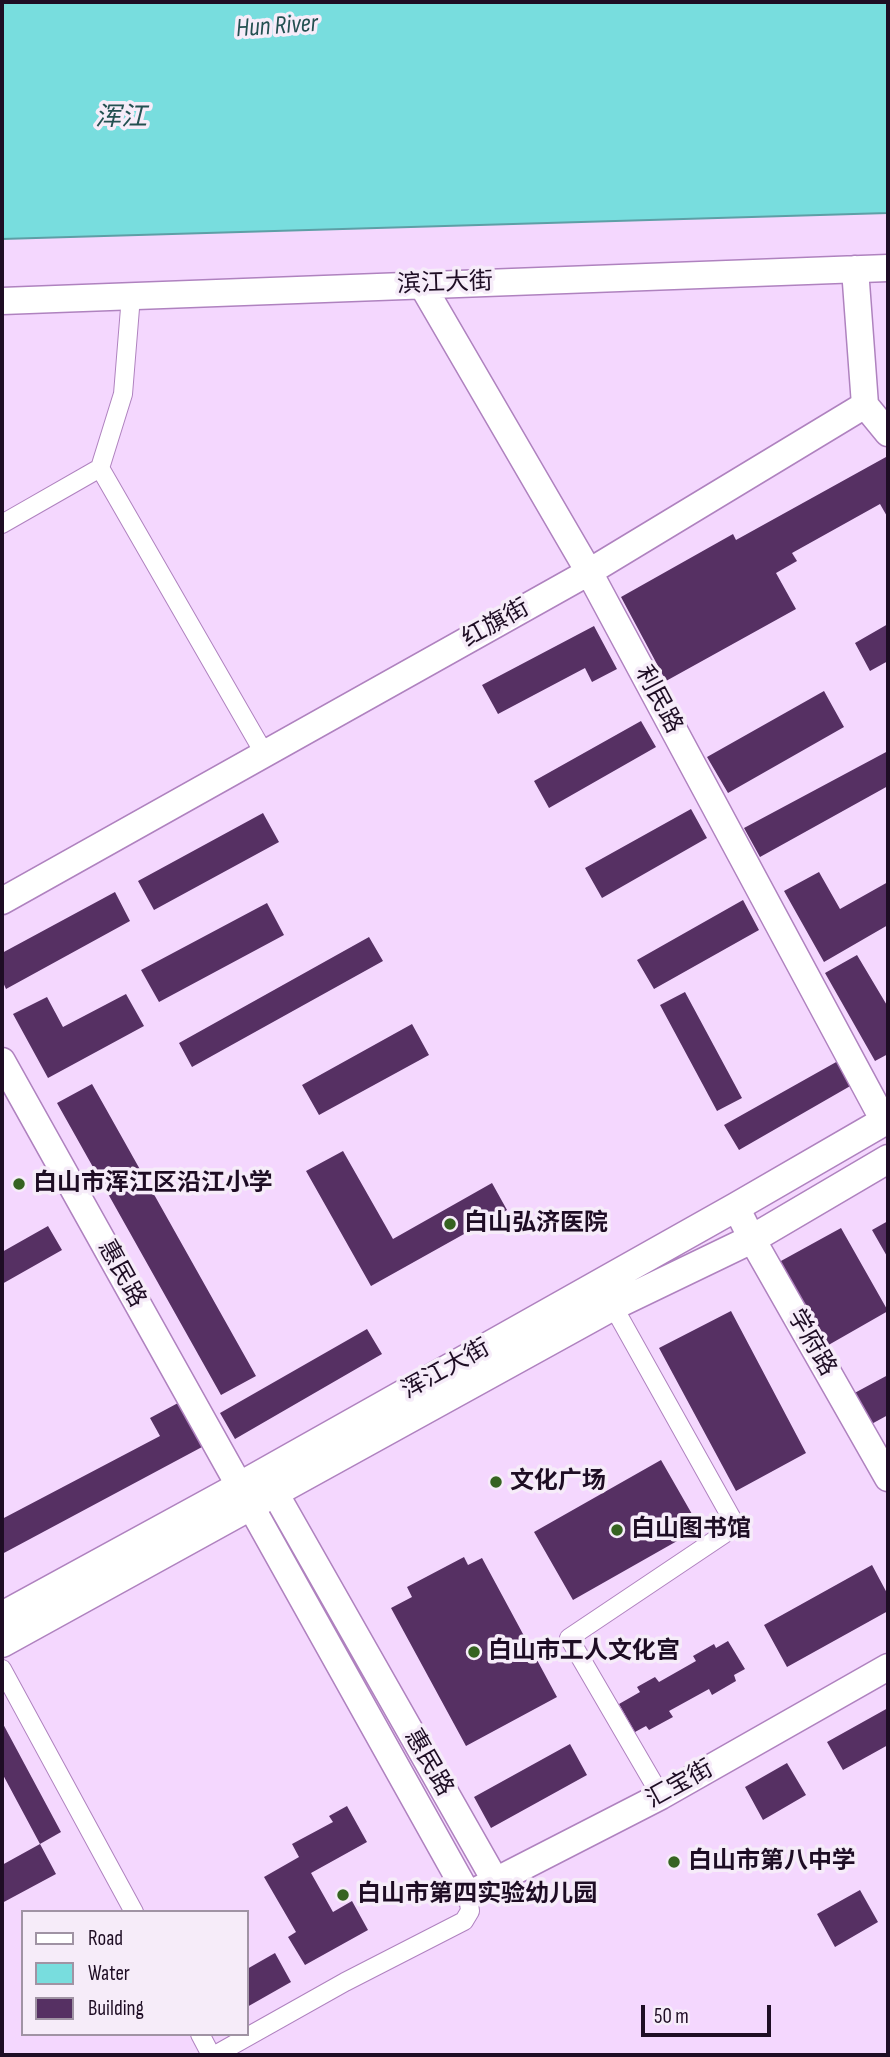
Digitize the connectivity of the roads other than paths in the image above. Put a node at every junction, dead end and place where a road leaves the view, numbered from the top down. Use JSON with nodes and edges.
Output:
{"nodes":[{"id":1,"x":888,"y":268,"type":"edge"},
{"id":2,"x":855,"y":269,"type":"junction"},
{"id":3,"x":422,"y":285,"type":"junction"},
{"id":4,"x":131,"y":296,"type":"junction"},
{"id":5,"x":2,"y":301,"type":"edge"},
{"id":6,"x":865,"y":405,"type":"junction"},
{"id":7,"x":888,"y":433,"type":"edge"},
{"id":8,"x":100,"y":468,"type":"junction"},
{"id":9,"x":2,"y":524,"type":"edge"},
{"id":10,"x":589,"y":572,"type":"junction"},
{"id":11,"x":264,"y":753,"type":"junction"},
{"id":12,"x":2,"y":901,"type":"edge"},
{"id":13,"x":2,"y":1061,"type":"edge"},
{"id":14,"x":886,"y":1120,"type":"edge"},
{"id":15,"x":888,"y":1158,"type":"edge"},
{"id":16,"x":736,"y":1207,"type":"junction"},
{"id":17,"x":752,"y":1239,"type":"junction"},
{"id":18,"x":613,"y":1306,"type":"junction"},
{"id":19,"x":888,"y":1478,"type":"edge"},
{"id":20,"x":255,"y":1495,"type":"junction"},
{"id":21,"x":2,"y":1616,"type":"edge"},
{"id":22,"x":2,"y":1643,"type":"edge"},
{"id":23,"x":888,"y":1667,"type":"edge"},
{"id":24,"x":2,"y":1669,"type":"edge"},
{"id":25,"x":661,"y":1796,"type":"junction"},
{"id":26,"x":496,"y":1882,"type":"junction"},
{"id":27,"x":468,"y":1895,"type":"junction"},
{"id":28,"x":133,"y":1910,"type":"edge"},
{"id":29,"x":201,"y":2036,"type":"edge"},
{"id":30,"x":247,"y":2036,"type":"edge"},
{"id":31,"x":248,"y":2036,"type":"edge"},
{"id":32,"x":213,"y":2055,"type":"edge"}],
"edges":[{"from":1,"to":2,"type":"street","name":"滨江大街"},
{"from":2,"to":3,"type":"street","name":"滨江大街"},
{"from":2,"to":6,"type":"street"},
{"from":3,"to":4,"type":"street","name":"滨江大街"},
{"from":3,"to":10,"type":"street","name":"利民路"},
{"from":4,"to":5,"type":"street","name":"滨江大街"},
{"from":4,"to":8,"type":"street"},
{"from":6,"to":7,"type":"street"},
{"from":6,"to":10,"type":"street","name":"红旗街"},
{"from":8,"to":9,"type":"street"},
{"from":8,"to":11,"type":"street"},
{"from":10,"to":11,"type":"street","name":"红旗街"},
{"from":10,"to":14,"type":"street","name":"利民路"},
{"from":11,"to":12,"type":"street","name":"红旗街"},
{"from":13,"to":20,"type":"street","name":"惠民路"},
{"from":14,"to":16,"type":"main road","name":"浑江大街"},
{"from":15,"to":17,"type":"main road","name":"浑江大街"},
{"from":16,"to":17,"type":"street","name":"学府路"},
{"from":16,"to":20,"type":"main road","name":"浑江大街"},
{"from":17,"to":18,"type":"main road","name":"浑江大街"},
{"from":17,"to":19,"type":"street","name":"学府路"},
{"from":18,"to":20,"type":"main road","name":"浑江大街"},
{"from":18,"to":25,"type":"street"},
{"from":20,"to":21,"type":"main road","name":"浑江大街"},
{"from":20,"to":22,"type":"main road","name":"浑江大街"},
{"from":20,"to":26,"type":"street","name":"惠民路"},
{"from":20,"to":27,"type":"street","name":"惠民路"},
{"from":23,"to":25,"type":"street","name":"汇宝街"},
{"from":24,"to":28,"type":"street"},
{"from":25,"to":26,"type":"street","name":"汇宝街"},
{"from":26,"to":27,"type":"street","name":"汇宝街"},
{"from":27,"to":31,"type":"street"},
{"from":29,"to":32,"type":"street"},
{"from":30,"to":32,"type":"street"}]}
